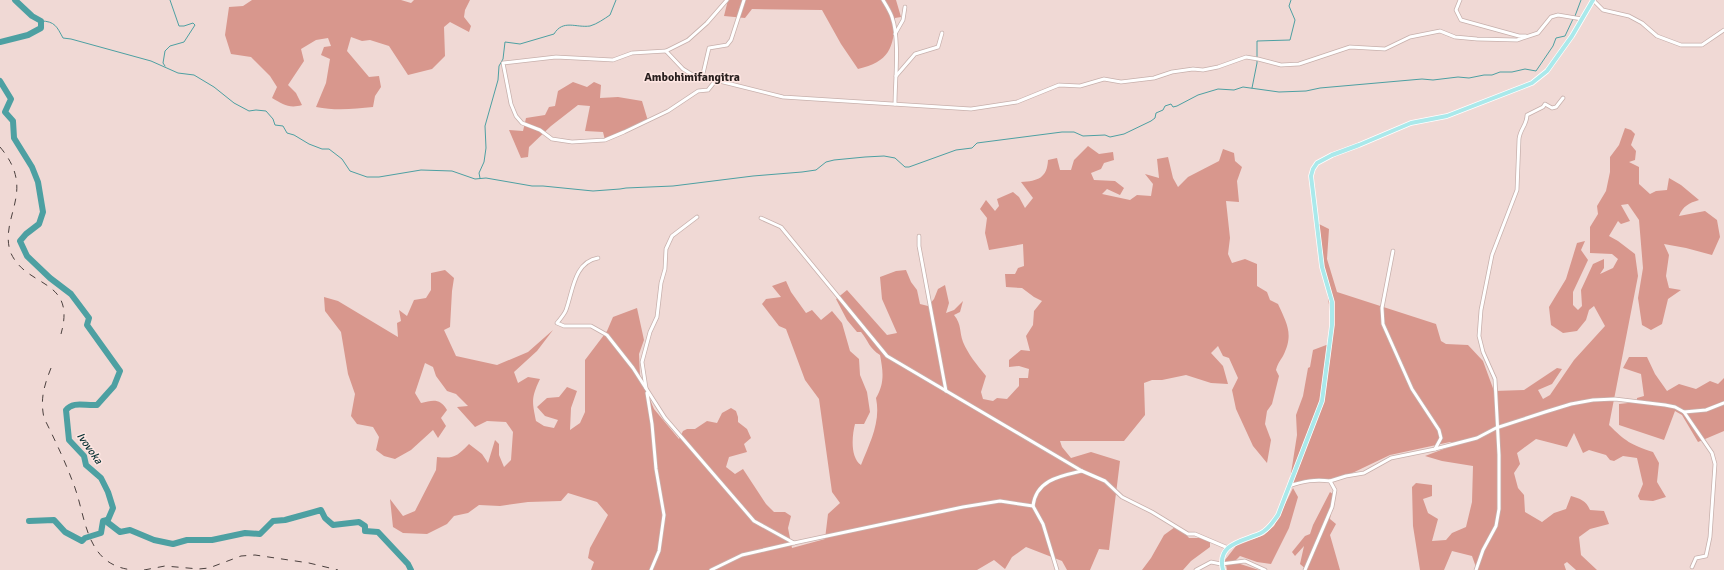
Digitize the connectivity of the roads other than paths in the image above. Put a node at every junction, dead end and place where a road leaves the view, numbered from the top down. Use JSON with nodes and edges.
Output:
{"nodes":[{"id":1,"x":727,"y":0,"type":"edge"},
{"id":2,"x":744,"y":0,"type":"edge"},
{"id":3,"x":884,"y":0,"type":"edge"},
{"id":4,"x":1460,"y":0,"type":"edge"},
{"id":5,"x":1593,"y":0,"type":"edge"},
{"id":6,"x":905,"y":7,"type":"dead end"},
{"id":7,"x":1578,"y":19,"type":"junction"},
{"id":8,"x":1724,"y":30,"type":"edge"},
{"id":9,"x":942,"y":33,"type":"dead end"},
{"id":10,"x":895,"y":35,"type":"junction"},
{"id":11,"x":1532,"y":36,"type":"junction"},
{"id":12,"x":666,"y":51,"type":"junction"},
{"id":13,"x":896,"y":77,"type":"junction"},
{"id":14,"x":702,"y":78,"type":"junction"},
{"id":15,"x":716,"y":80,"type":"junction"},
{"id":16,"x":1562,"y":98,"type":"dead end"},
{"id":17,"x":894,"y":104,"type":"junction"},
{"id":18,"x":697,"y":217,"type":"dead end"},
{"id":19,"x":761,"y":218,"type":"dead end"},
{"id":20,"x":919,"y":236,"type":"dead end"},
{"id":21,"x":1393,"y":251,"type":"dead end"},
{"id":22,"x":598,"y":258,"type":"dead end"},
{"id":23,"x":646,"y":391,"type":"junction"},
{"id":24,"x":946,"y":391,"type":"junction"},
{"id":25,"x":1724,"y":404,"type":"edge"},
{"id":26,"x":1684,"y":412,"type":"junction"},
{"id":27,"x":1496,"y":428,"type":"junction"},
{"id":28,"x":1435,"y":449,"type":"junction"},
{"id":29,"x":1082,"y":471,"type":"junction"},
{"id":30,"x":1330,"y":481,"type":"junction"},
{"id":31,"x":1289,"y":486,"type":"junction"},
{"id":32,"x":1033,"y":506,"type":"junction"},
{"id":33,"x":794,"y":543,"type":"junction"},
{"id":34,"x":1228,"y":548,"type":"junction"},
{"id":35,"x":1221,"y":564,"type":"junction"},
{"id":36,"x":1692,"y":567,"type":"dead end"},
{"id":37,"x":651,"y":570,"type":"edge"},
{"id":38,"x":711,"y":570,"type":"edge"},
{"id":39,"x":1057,"y":570,"type":"edge"},
{"id":40,"x":1196,"y":570,"type":"edge"},
{"id":41,"x":1223,"y":570,"type":"edge"},
{"id":42,"x":1265,"y":570,"type":"edge"},
{"id":43,"x":1305,"y":570,"type":"edge"},
{"id":44,"x":1476,"y":570,"type":"edge"}],
"edges":[{"from":1,"to":12,"type":"street"},
{"from":2,"to":14,"type":"street"},
{"from":3,"to":10,"type":"street"},
{"from":4,"to":11,"type":"street"},
{"from":5,"to":7,"type":"main road"},
{"from":5,"to":8,"type":"street"},
{"from":6,"to":10,"type":"street"},
{"from":7,"to":11,"type":"street"},
{"from":7,"to":31,"type":"main road"},
{"from":9,"to":13,"type":"street"},
{"from":10,"to":13,"type":"street"},
{"from":11,"to":17,"type":"street"},
{"from":12,"to":14,"type":"street"},
{"from":12,"to":15,"type":"street"},
{"from":13,"to":17,"type":"street"},
{"from":14,"to":15,"type":"street"},
{"from":15,"to":17,"type":"street"},
{"from":16,"to":27,"type":"street"},
{"from":18,"to":23,"type":"street"},
{"from":19,"to":24,"type":"street"},
{"from":20,"to":24,"type":"street"},
{"from":21,"to":28,"type":"street"},
{"from":22,"to":23,"type":"street"},
{"from":23,"to":33,"type":"street"},
{"from":23,"to":37,"type":"street"},
{"from":24,"to":29,"type":"street"},
{"from":25,"to":26,"type":"street"},
{"from":26,"to":27,"type":"street"},
{"from":26,"to":36,"type":"street"},
{"from":27,"to":28,"type":"street"},
{"from":27,"to":44,"type":"street"},
{"from":28,"to":30,"type":"street"},
{"from":29,"to":32,"type":"street"},
{"from":29,"to":34,"type":"street"},
{"from":30,"to":31,"type":"street"},
{"from":30,"to":43,"type":"street"},
{"from":31,"to":34,"type":"main road"},
{"from":32,"to":33,"type":"street"},
{"from":32,"to":39,"type":"street"},
{"from":33,"to":38,"type":"street"},
{"from":34,"to":35,"type":"main road"},
{"from":35,"to":40,"type":"street"},
{"from":35,"to":41,"type":"main road"},
{"from":35,"to":42,"type":"street"}]}
